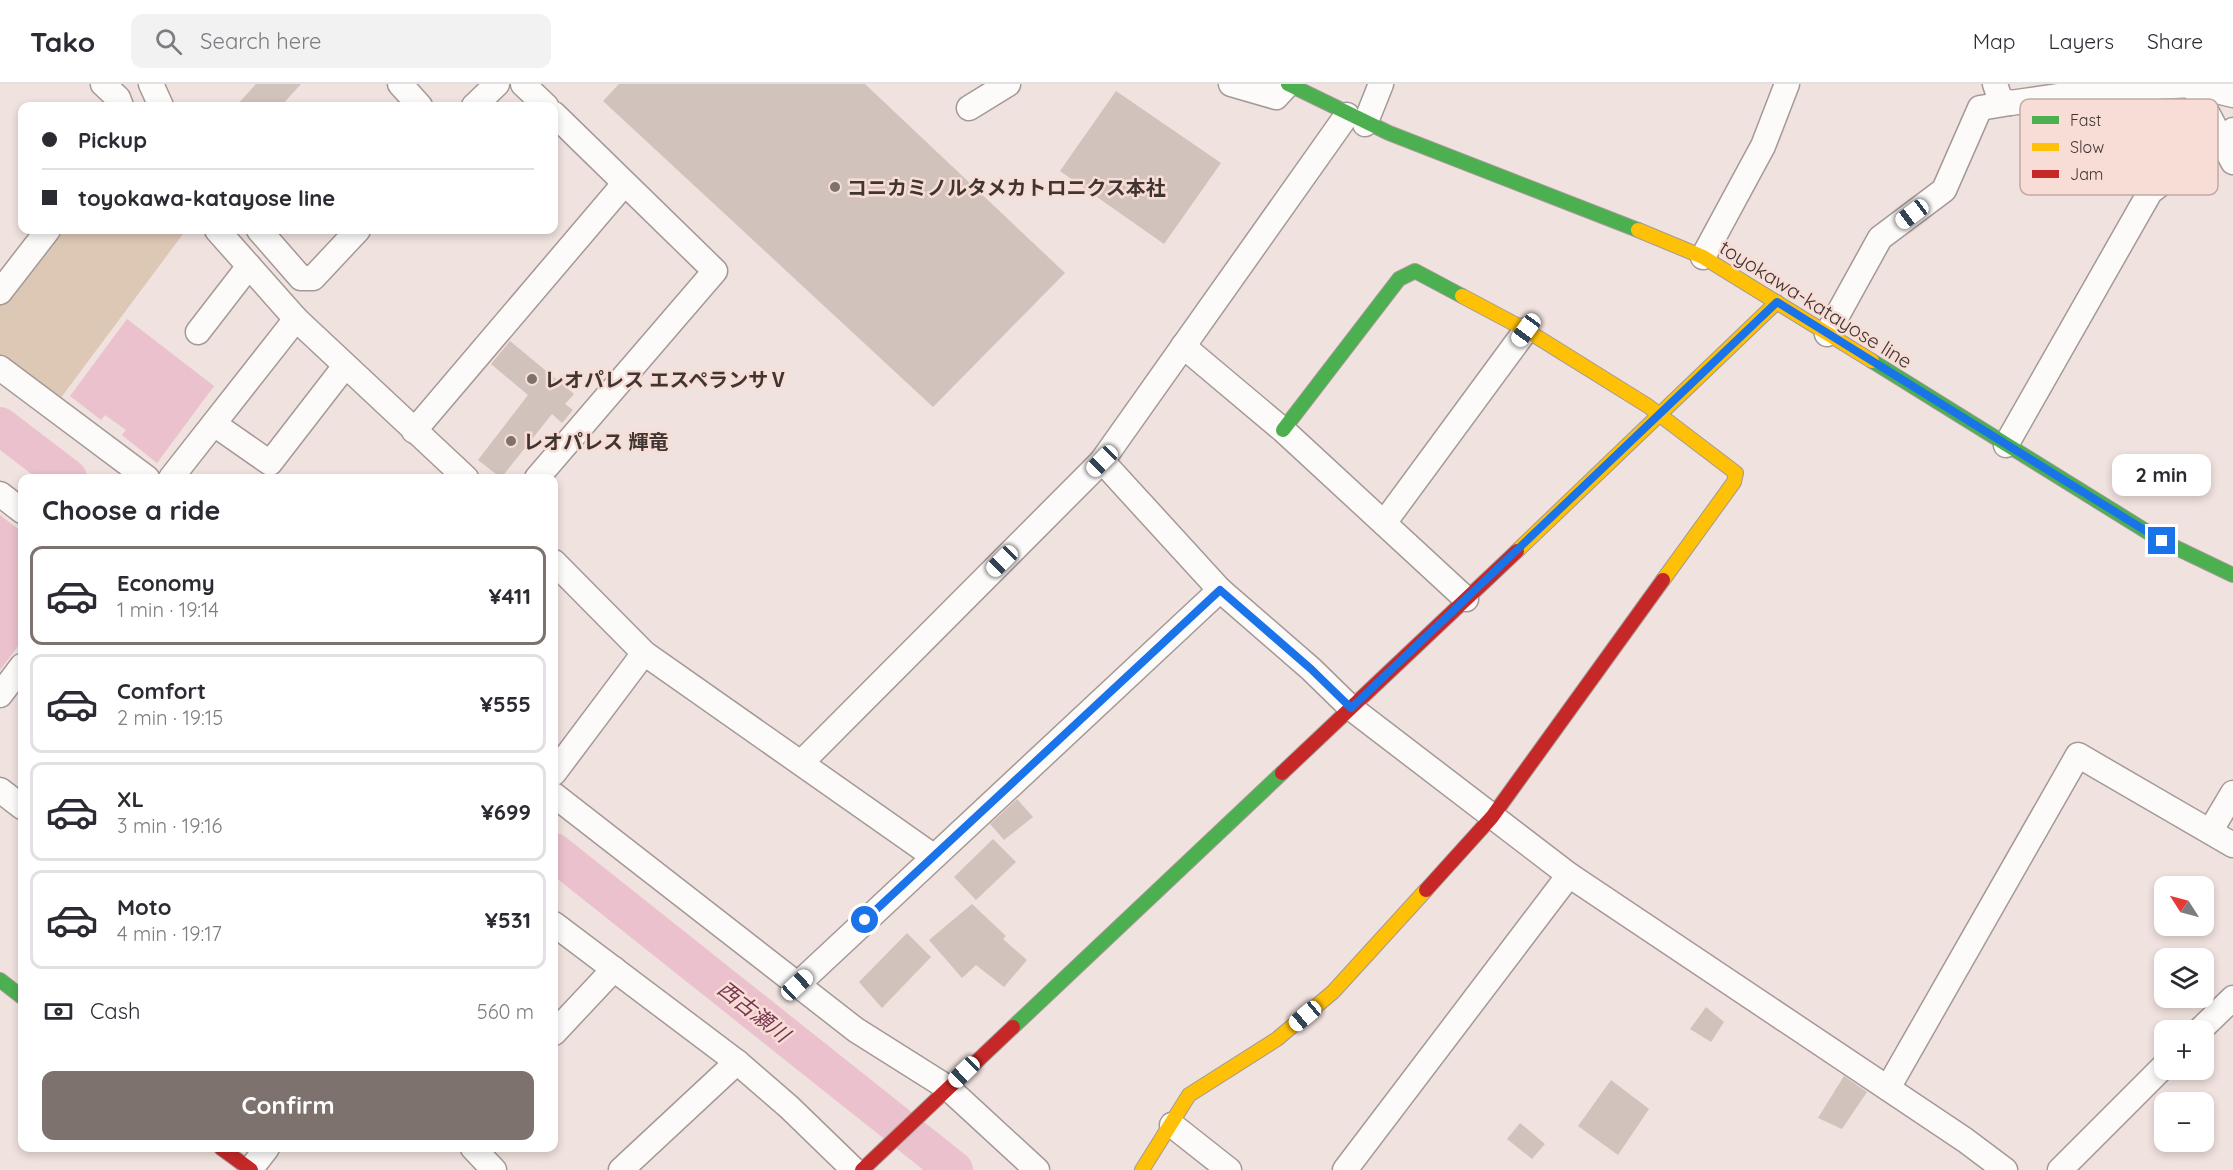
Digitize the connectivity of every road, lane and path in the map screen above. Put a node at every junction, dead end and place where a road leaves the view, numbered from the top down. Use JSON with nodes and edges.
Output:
{"nodes":[{"id":1,"x":103,"y":84,"type":"edge"},
{"id":2,"x":151,"y":84,"type":"edge"},
{"id":3,"x":399,"y":84,"type":"edge"},
{"id":4,"x":496,"y":84,"type":"edge"},
{"id":5,"x":524,"y":84,"type":"edge"},
{"id":6,"x":1008,"y":84,"type":"edge"},
{"id":7,"x":1232,"y":84,"type":"edge"},
{"id":8,"x":1288,"y":84,"type":"edge"},
{"id":9,"x":1382,"y":84,"type":"edge"},
{"id":10,"x":1787,"y":84,"type":"edge"},
{"id":11,"x":1995,"y":84,"type":"edge"},
{"id":12,"x":2192,"y":84,"type":"edge"},
{"id":13,"x":2233,"y":95,"type":"edge"},
{"id":14,"x":2038,"y":99,"type":"edge"},
{"id":15,"x":2201,"y":99,"type":"edge"},
{"id":16,"x":120,"y":102,"type":"edge"},
{"id":17,"x":159,"y":102,"type":"edge"},
{"id":18,"x":416,"y":102,"type":"edge"},
{"id":19,"x":478,"y":102,"type":"edge"},
{"id":20,"x":542,"y":102,"type":"edge"},
{"id":21,"x":2020,"y":102,"type":"edge"},
{"id":22,"x":2010,"y":103,"type":"junction"},
{"id":23,"x":969,"y":108,"type":"dead end"},
{"id":24,"x":558,"y":118,"type":"edge"},
{"id":25,"x":1356,"y":120,"type":"junction"},
{"id":26,"x":2218,"y":126,"type":"edge"},
{"id":27,"x":2229,"y":144,"type":"edge"},
{"id":28,"x":624,"y":184,"type":"junction"},
{"id":29,"x":2148,"y":195,"type":"edge"},
{"id":30,"x":45,"y":234,"type":"edge"},
{"id":31,"x":221,"y":234,"type":"edge"},
{"id":32,"x":262,"y":234,"type":"edge"},
{"id":33,"x":354,"y":234,"type":"edge"},
{"id":34,"x":1703,"y":257,"type":"junction"},
{"id":35,"x":249,"y":266,"type":"junction"},
{"id":36,"x":0,"y":292,"type":"edge"},
{"id":37,"x":1777,"y":302,"type":"junction"},
{"id":38,"x":296,"y":319,"type":"junction"},
{"id":39,"x":1526,"y":330,"type":"junction"},
{"id":40,"x":198,"y":332,"type":"dead end"},
{"id":41,"x":1827,"y":334,"type":"junction"},
{"id":42,"x":1184,"y":346,"type":"junction"},
{"id":43,"x":345,"y":366,"type":"junction"},
{"id":44,"x":0,"y":368,"type":"edge"},
{"id":45,"x":1659,"y":417,"type":"junction"},
{"id":46,"x":214,"y":424,"type":"junction"},
{"id":47,"x":1283,"y":430,"type":"junction"},
{"id":48,"x":414,"y":432,"type":"junction"},
{"id":49,"x":2006,"y":445,"type":"junction"},
{"id":50,"x":1102,"y":461,"type":"junction"},
{"id":51,"x":142,"y":474,"type":"edge"},
{"id":52,"x":174,"y":474,"type":"edge"},
{"id":53,"x":461,"y":474,"type":"edge"},
{"id":54,"x":540,"y":474,"type":"edge"},
{"id":55,"x":0,"y":494,"type":"edge"},
{"id":56,"x":18,"y":507,"type":"edge"},
{"id":57,"x":1384,"y":523,"type":"junction"},
{"id":58,"x":558,"y":566,"type":"edge"},
{"id":59,"x":2233,"y":575,"type":"edge"},
{"id":60,"x":1220,"y":590,"type":"junction"},
{"id":61,"x":1466,"y":599,"type":"junction"},
{"id":62,"x":644,"y":652,"type":"junction"},
{"id":63,"x":18,"y":671,"type":"edge"},
{"id":64,"x":0,"y":695,"type":"edge"},
{"id":65,"x":1351,"y":708,"type":"junction"},
{"id":66,"x":802,"y":762,"type":"junction"},
{"id":67,"x":558,"y":768,"type":"edge"},
{"id":68,"x":0,"y":790,"type":"edge"},
{"id":69,"x":2233,"y":793,"type":"edge"},
{"id":70,"x":558,"y":798,"type":"edge"},
{"id":71,"x":18,"y":804,"type":"edge"},
{"id":72,"x":1492,"y":817,"type":"junction"},
{"id":73,"x":2211,"y":830,"type":"junction"},
{"id":74,"x":2233,"y":845,"type":"edge"},
{"id":75,"x":933,"y":856,"type":"junction"},
{"id":76,"x":1569,"y":875,"type":"junction"},
{"id":77,"x":558,"y":927,"type":"edge"},
{"id":78,"x":614,"y":969,"type":"junction"},
{"id":79,"x":0,"y":980,"type":"edge"},
{"id":80,"x":797,"y":985,"type":"junction"},
{"id":81,"x":18,"y":994,"type":"edge"},
{"id":82,"x":2233,"y":998,"type":"edge"},
{"id":83,"x":2210,"y":1020,"type":"edge"},
{"id":84,"x":558,"y":1029,"type":"edge"},
{"id":85,"x":737,"y":1062,"type":"junction"},
{"id":86,"x":2154,"y":1076,"type":"edge"},
{"id":87,"x":948,"y":1088,"type":"junction"},
{"id":88,"x":1888,"y":1088,"type":"junction"},
{"id":89,"x":1172,"y":1125,"type":"junction"},
{"id":90,"x":226,"y":1152,"type":"edge"},
{"id":91,"x":264,"y":1152,"type":"edge"},
{"id":92,"x":477,"y":1152,"type":"edge"},
{"id":93,"x":250,"y":1170,"type":"edge"},
{"id":94,"x":494,"y":1170,"type":"edge"},
{"id":95,"x":621,"y":1170,"type":"edge"},
{"id":96,"x":854,"y":1170,"type":"edge"},
{"id":97,"x":862,"y":1170,"type":"edge"},
{"id":98,"x":1037,"y":1170,"type":"edge"},
{"id":99,"x":1142,"y":1170,"type":"edge"},
{"id":100,"x":1229,"y":1170,"type":"edge"},
{"id":101,"x":1345,"y":1170,"type":"edge"},
{"id":102,"x":2005,"y":1170,"type":"edge"},
{"id":103,"x":2060,"y":1170,"type":"edge"}],
"edges":[{"from":1,"to":16,"type":"street"},
{"from":2,"to":17,"type":"street"},
{"from":3,"to":18,"type":"street"},
{"from":4,"to":19,"type":"street"},
{"from":5,"to":20,"type":"street"},
{"from":6,"to":23,"type":"street"},
{"from":7,"to":8,"type":"street"},
{"from":8,"to":25,"type":"street","name":"toyokawa-katayose line"},
{"from":9,"to":25,"type":"street"},
{"from":10,"to":34,"type":"street"},
{"from":11,"to":22,"type":"street"},
{"from":12,"to":13,"type":"street"},
{"from":12,"to":14,"type":"street"},
{"from":12,"to":15,"type":"street"},
{"from":21,"to":22,"type":"street"},
{"from":22,"to":41,"type":"street"},
{"from":24,"to":28,"type":"street"},
{"from":25,"to":34,"type":"street","name":"toyokawa-katayose line"},
{"from":25,"to":42,"type":"street"},
{"from":26,"to":27,"type":"street"},
{"from":28,"to":48,"type":"street"},
{"from":28,"to":54,"type":"street"},
{"from":29,"to":49,"type":"street"},
{"from":30,"to":36,"type":"street"},
{"from":31,"to":35,"type":"street"},
{"from":32,"to":33,"type":"street"},
{"from":34,"to":37,"type":"street","name":"toyokawa-katayose line"},
{"from":35,"to":38,"type":"street"},
{"from":35,"to":40,"type":"street"},
{"from":37,"to":41,"type":"street","name":"toyokawa-katayose line"},
{"from":37,"to":45,"type":"street"},
{"from":38,"to":43,"type":"street"},
{"from":38,"to":46,"type":"street"},
{"from":39,"to":45,"type":"street"},
{"from":39,"to":47,"type":"street"},
{"from":39,"to":57,"type":"street"},
{"from":41,"to":49,"type":"street","name":"toyokawa-katayose line"},
{"from":42,"to":47,"type":"street"},
{"from":42,"to":50,"type":"street"},
{"from":43,"to":46,"type":"street"},
{"from":43,"to":48,"type":"street"},
{"from":44,"to":51,"type":"street"},
{"from":45,"to":61,"type":"street"},
{"from":45,"to":72,"type":"street"},
{"from":46,"to":52,"type":"street"},
{"from":47,"to":57,"type":"street"},
{"from":48,"to":53,"type":"street"},
{"from":49,"to":59,"type":"street","name":"toyokawa-katayose line"},
{"from":50,"to":60,"type":"street"},
{"from":50,"to":66,"type":"street"},
{"from":55,"to":56,"type":"street"},
{"from":57,"to":61,"type":"street"},
{"from":58,"to":62,"type":"street"},
{"from":60,"to":65,"type":"street"},
{"from":60,"to":75,"type":"street"},
{"from":61,"to":65,"type":"street"},
{"from":62,"to":66,"type":"street"},
{"from":62,"to":67,"type":"street"},
{"from":63,"to":64,"type":"street"},
{"from":65,"to":72,"type":"street"},
{"from":65,"to":87,"type":"street"},
{"from":66,"to":75,"type":"street"},
{"from":68,"to":71,"type":"street"},
{"from":69,"to":73,"type":"street"},
{"from":70,"to":80,"type":"street"},
{"from":72,"to":76,"type":"street"},
{"from":72,"to":89,"type":"street"},
{"from":73,"to":74,"type":"street"},
{"from":73,"to":88,"type":"street"},
{"from":75,"to":80,"type":"street"},
{"from":76,"to":88,"type":"street"},
{"from":76,"to":101,"type":"street"},
{"from":77,"to":78,"type":"street"},
{"from":78,"to":84,"type":"street"},
{"from":78,"to":85,"type":"street"},
{"from":79,"to":81,"type":"street"},
{"from":80,"to":87,"type":"street"},
{"from":82,"to":83,"type":"street"},
{"from":85,"to":95,"type":"street"},
{"from":85,"to":96,"type":"street"},
{"from":86,"to":103,"type":"street"},
{"from":87,"to":97,"type":"street"},
{"from":87,"to":98,"type":"street"},
{"from":88,"to":102,"type":"street"},
{"from":89,"to":99,"type":"street"},
{"from":89,"to":100,"type":"street"},
{"from":90,"to":93,"type":"street"},
{"from":91,"to":93,"type":"street"},
{"from":92,"to":94,"type":"street"}]}
